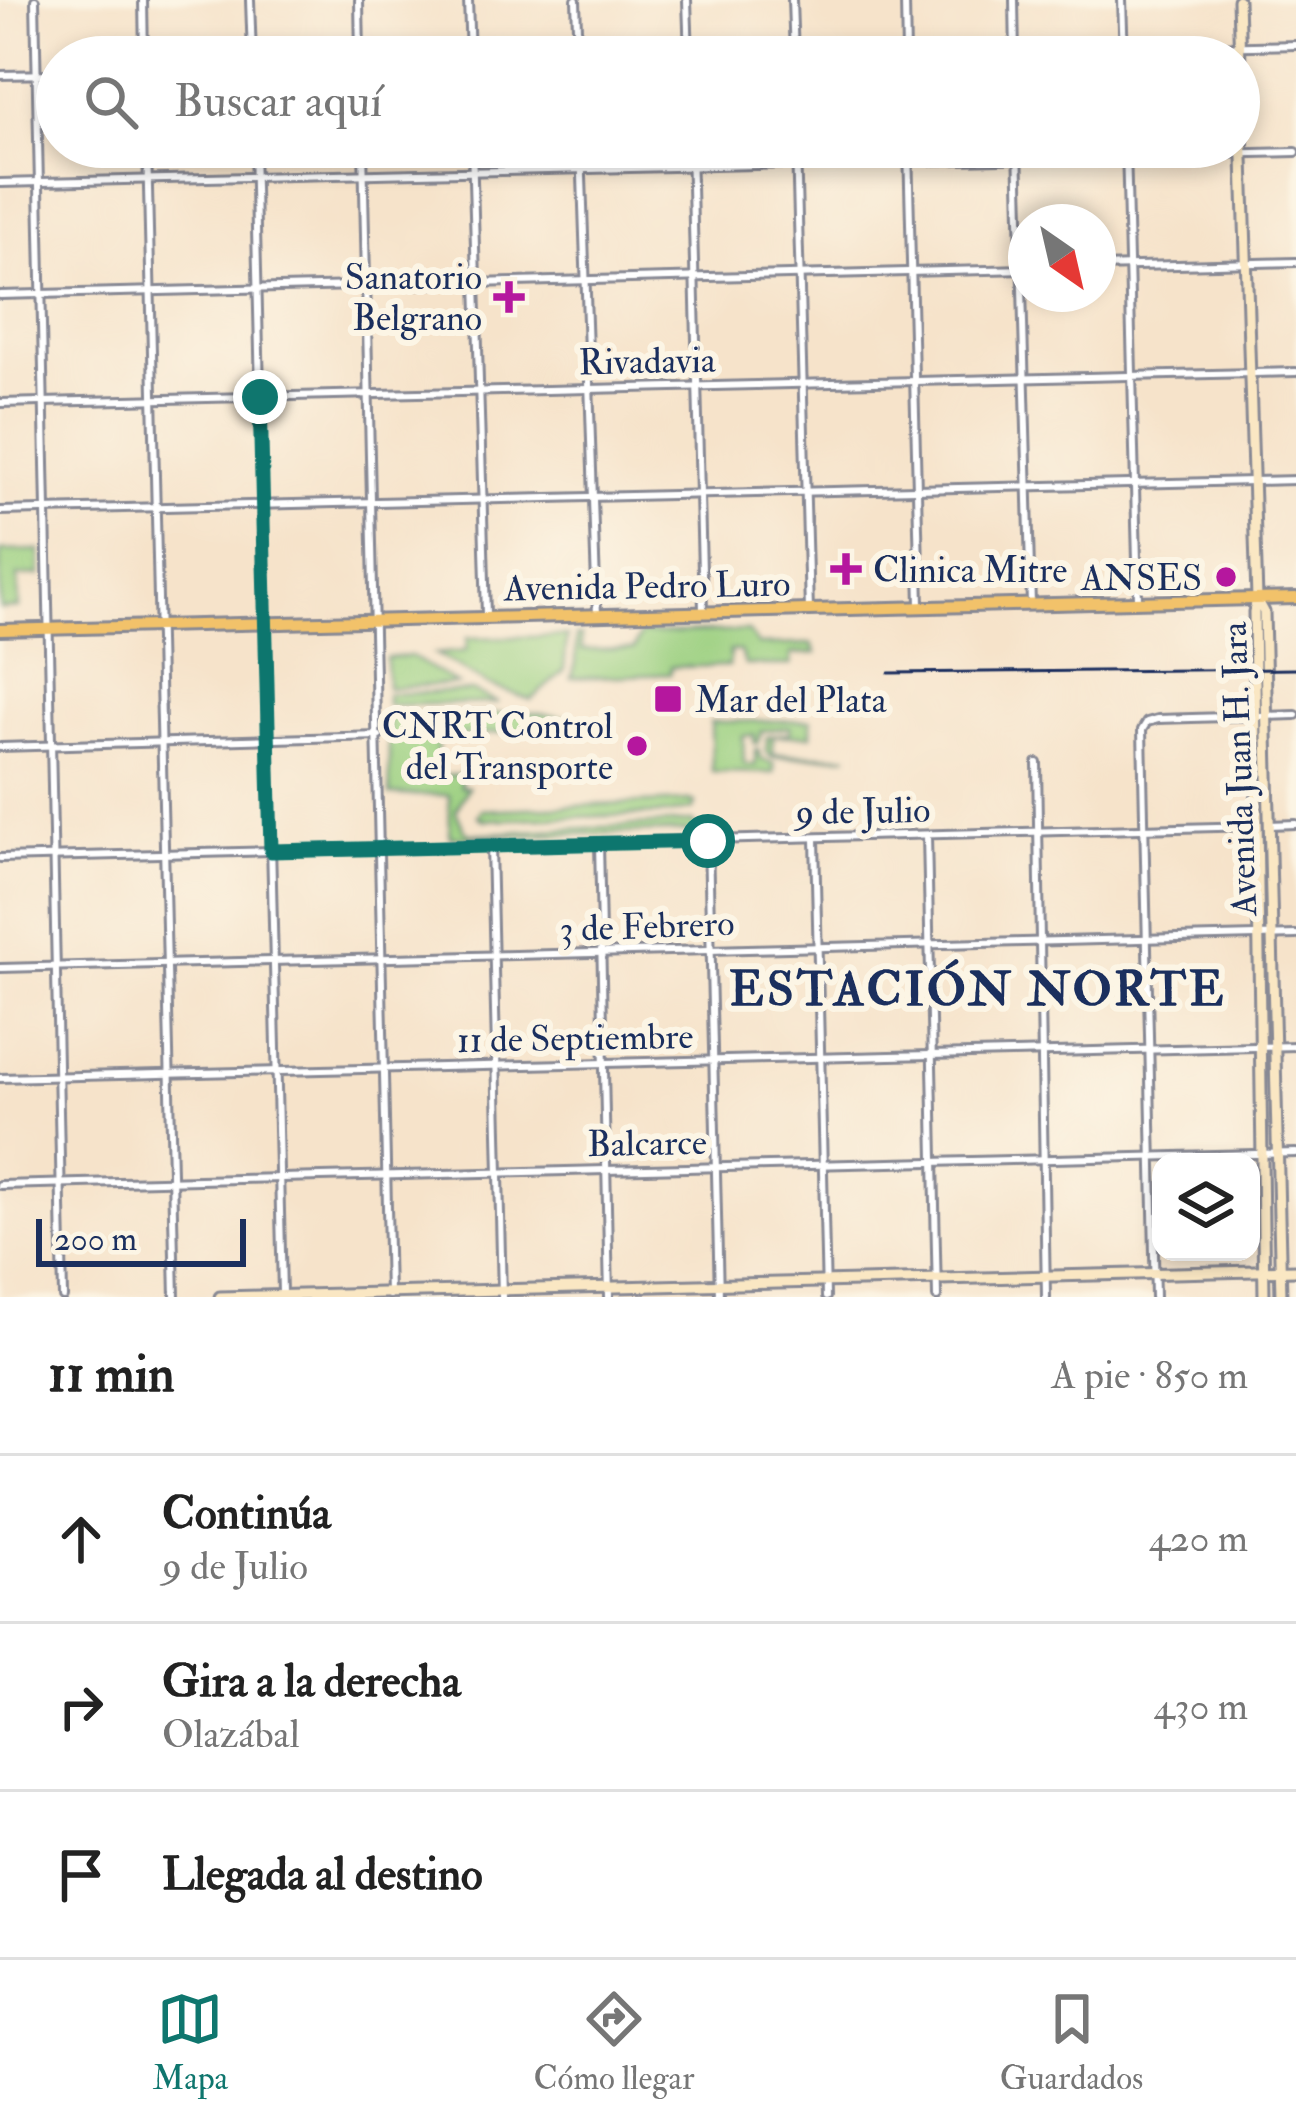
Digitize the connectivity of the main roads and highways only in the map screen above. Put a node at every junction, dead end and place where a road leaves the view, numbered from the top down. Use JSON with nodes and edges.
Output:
{"nodes":[{"id":1,"x":1238,"y":0,"type":"edge"},
{"id":2,"x":1240,"y":36,"type":"edge"},
{"id":3,"x":1242,"y":168,"type":"edge"},
{"id":4,"x":1296,"y":598,"type":"edge"},
{"id":5,"x":1257,"y":599,"type":"junction"},
{"id":6,"x":0,"y":630,"type":"edge"},
{"id":7,"x":1263,"y":825,"type":"junction"},
{"id":8,"x":1280,"y":1270,"type":"junction"},
{"id":9,"x":1296,"y":1270,"type":"edge"},
{"id":10,"x":1264,"y":1271,"type":"junction"},
{"id":11,"x":719,"y":1291,"type":"edge"},
{"id":12,"x":609,"y":1292,"type":"edge"},
{"id":13,"x":502,"y":1293,"type":"edge"},
{"id":14,"x":389,"y":1295,"type":"edge"},
{"id":15,"x":282,"y":1296,"type":"edge"},
{"id":16,"x":220,"y":1297,"type":"edge"},
{"id":17,"x":1264,"y":1297,"type":"edge"},
{"id":18,"x":1280,"y":1297,"type":"edge"}],
"edges":[{"from":1,"to":2,"type":"main road","name":"Avenida Juan H. Jara"},
{"from":3,"to":5,"type":"main road","name":"Avenida Juan H. Jara"},
{"from":4,"to":5,"type":"main road","name":"Avenida Pedro Luro"},
{"from":5,"to":6,"type":"main road","name":"Avenida Pedro Luro"},
{"from":5,"to":7,"type":"main road","name":"Avenida Juan H. Jara"},
{"from":7,"to":8,"type":"main road","name":"Avenida Juan H. Jara"},
{"from":7,"to":10,"type":"main road","name":"Avenida Juan H. Jara"},
{"from":8,"to":9,"type":"main road"},
{"from":8,"to":10,"type":"main road"},
{"from":8,"to":18,"type":"main road","name":"Avenida Juan H. Jara"},
{"from":10,"to":11,"type":"main road"},
{"from":10,"to":17,"type":"main road","name":"Avenida Juan H. Jara"},
{"from":11,"to":12,"type":"main road"},
{"from":12,"to":13,"type":"main road"},
{"from":13,"to":14,"type":"main road"},
{"from":14,"to":15,"type":"main road"},
{"from":15,"to":16,"type":"main road"}]}
